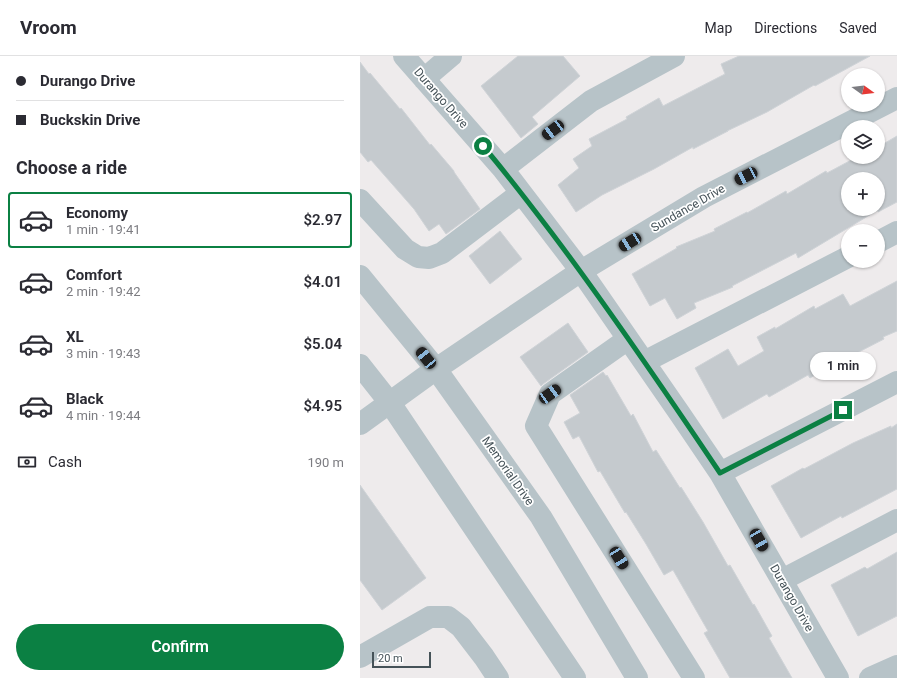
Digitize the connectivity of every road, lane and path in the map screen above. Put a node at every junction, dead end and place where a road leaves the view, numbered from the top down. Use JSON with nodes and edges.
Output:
{"nodes":[{"id":1,"x":404,"y":56,"type":"edge"},
{"id":2,"x":450,"y":56,"type":"edge"},
{"id":3,"x":674,"y":56,"type":"edge"},
{"id":4,"x":424,"y":79,"type":"junction"},
{"id":5,"x":897,"y":98,"type":"edge"},
{"id":6,"x":503,"y":169,"type":"junction"},
{"id":7,"x":521,"y":193,"type":"junction"},
{"id":8,"x":360,"y":200,"type":"edge"},
{"id":9,"x":897,"y":232,"type":"edge"},
{"id":10,"x":885,"y":238,"type":"edge"},
{"id":11,"x":841,"y":261,"type":"edge"},
{"id":12,"x":581,"y":271,"type":"junction"},
{"id":13,"x":360,"y":276,"type":"edge"},
{"id":14,"x":628,"y":339,"type":"junction"},
{"id":15,"x":644,"y":362,"type":"junction"},
{"id":16,"x":360,"y":365,"type":"edge"},
{"id":17,"x":436,"y":370,"type":"junction"},
{"id":18,"x":897,"y":382,"type":"edge"},
{"id":19,"x":390,"y":402,"type":"junction"},
{"id":20,"x":360,"y":424,"type":"edge"},
{"id":21,"x":720,"y":473,"type":"junction"},
{"id":22,"x":897,"y":520,"type":"edge"},
{"id":23,"x":782,"y":580,"type":"junction"},
{"id":24,"x":360,"y":657,"type":"edge"},
{"id":25,"x":897,"y":666,"type":"edge"},
{"id":26,"x":498,"y":678,"type":"edge"},
{"id":27,"x":575,"y":678,"type":"edge"},
{"id":28,"x":637,"y":678,"type":"edge"},
{"id":29,"x":694,"y":678,"type":"edge"},
{"id":30,"x":838,"y":678,"type":"edge"},
{"id":31,"x":870,"y":678,"type":"edge"}],
"edges":[{"from":1,"to":4,"type":"street","name":"Durango Drive"},
{"from":2,"to":4,"type":"street"},
{"from":3,"to":6,"type":"street"},
{"from":4,"to":6,"type":"street","name":"Durango Drive"},
{"from":5,"to":12,"type":"street","name":"Sundance Drive"},
{"from":6,"to":7,"type":"street","name":"Durango Drive"},
{"from":7,"to":8,"type":"street"},
{"from":7,"to":12,"type":"street","name":"Durango Drive"},
{"from":9,"to":10,"type":"street"},
{"from":11,"to":15,"type":"street"},
{"from":12,"to":14,"type":"street","name":"Durango Drive"},
{"from":12,"to":17,"type":"street","name":"Sundance Drive"},
{"from":13,"to":17,"type":"street","name":"Memorial Drive"},
{"from":14,"to":15,"type":"street","name":"Durango Drive"},
{"from":14,"to":29,"type":"street"},
{"from":15,"to":21,"type":"street","name":"Durango Drive"},
{"from":16,"to":19,"type":"street"},
{"from":17,"to":19,"type":"street","name":"Sundance Drive"},
{"from":17,"to":28,"type":"street","name":"Memorial Drive"},
{"from":18,"to":21,"type":"street"},
{"from":19,"to":20,"type":"street","name":"Sundance Drive"},
{"from":19,"to":27,"type":"street"},
{"from":21,"to":23,"type":"street","name":"Durango Drive"},
{"from":22,"to":23,"type":"street"},
{"from":23,"to":30,"type":"street","name":"Durango Drive"},
{"from":24,"to":26,"type":"street"},
{"from":25,"to":31,"type":"street"}]}
